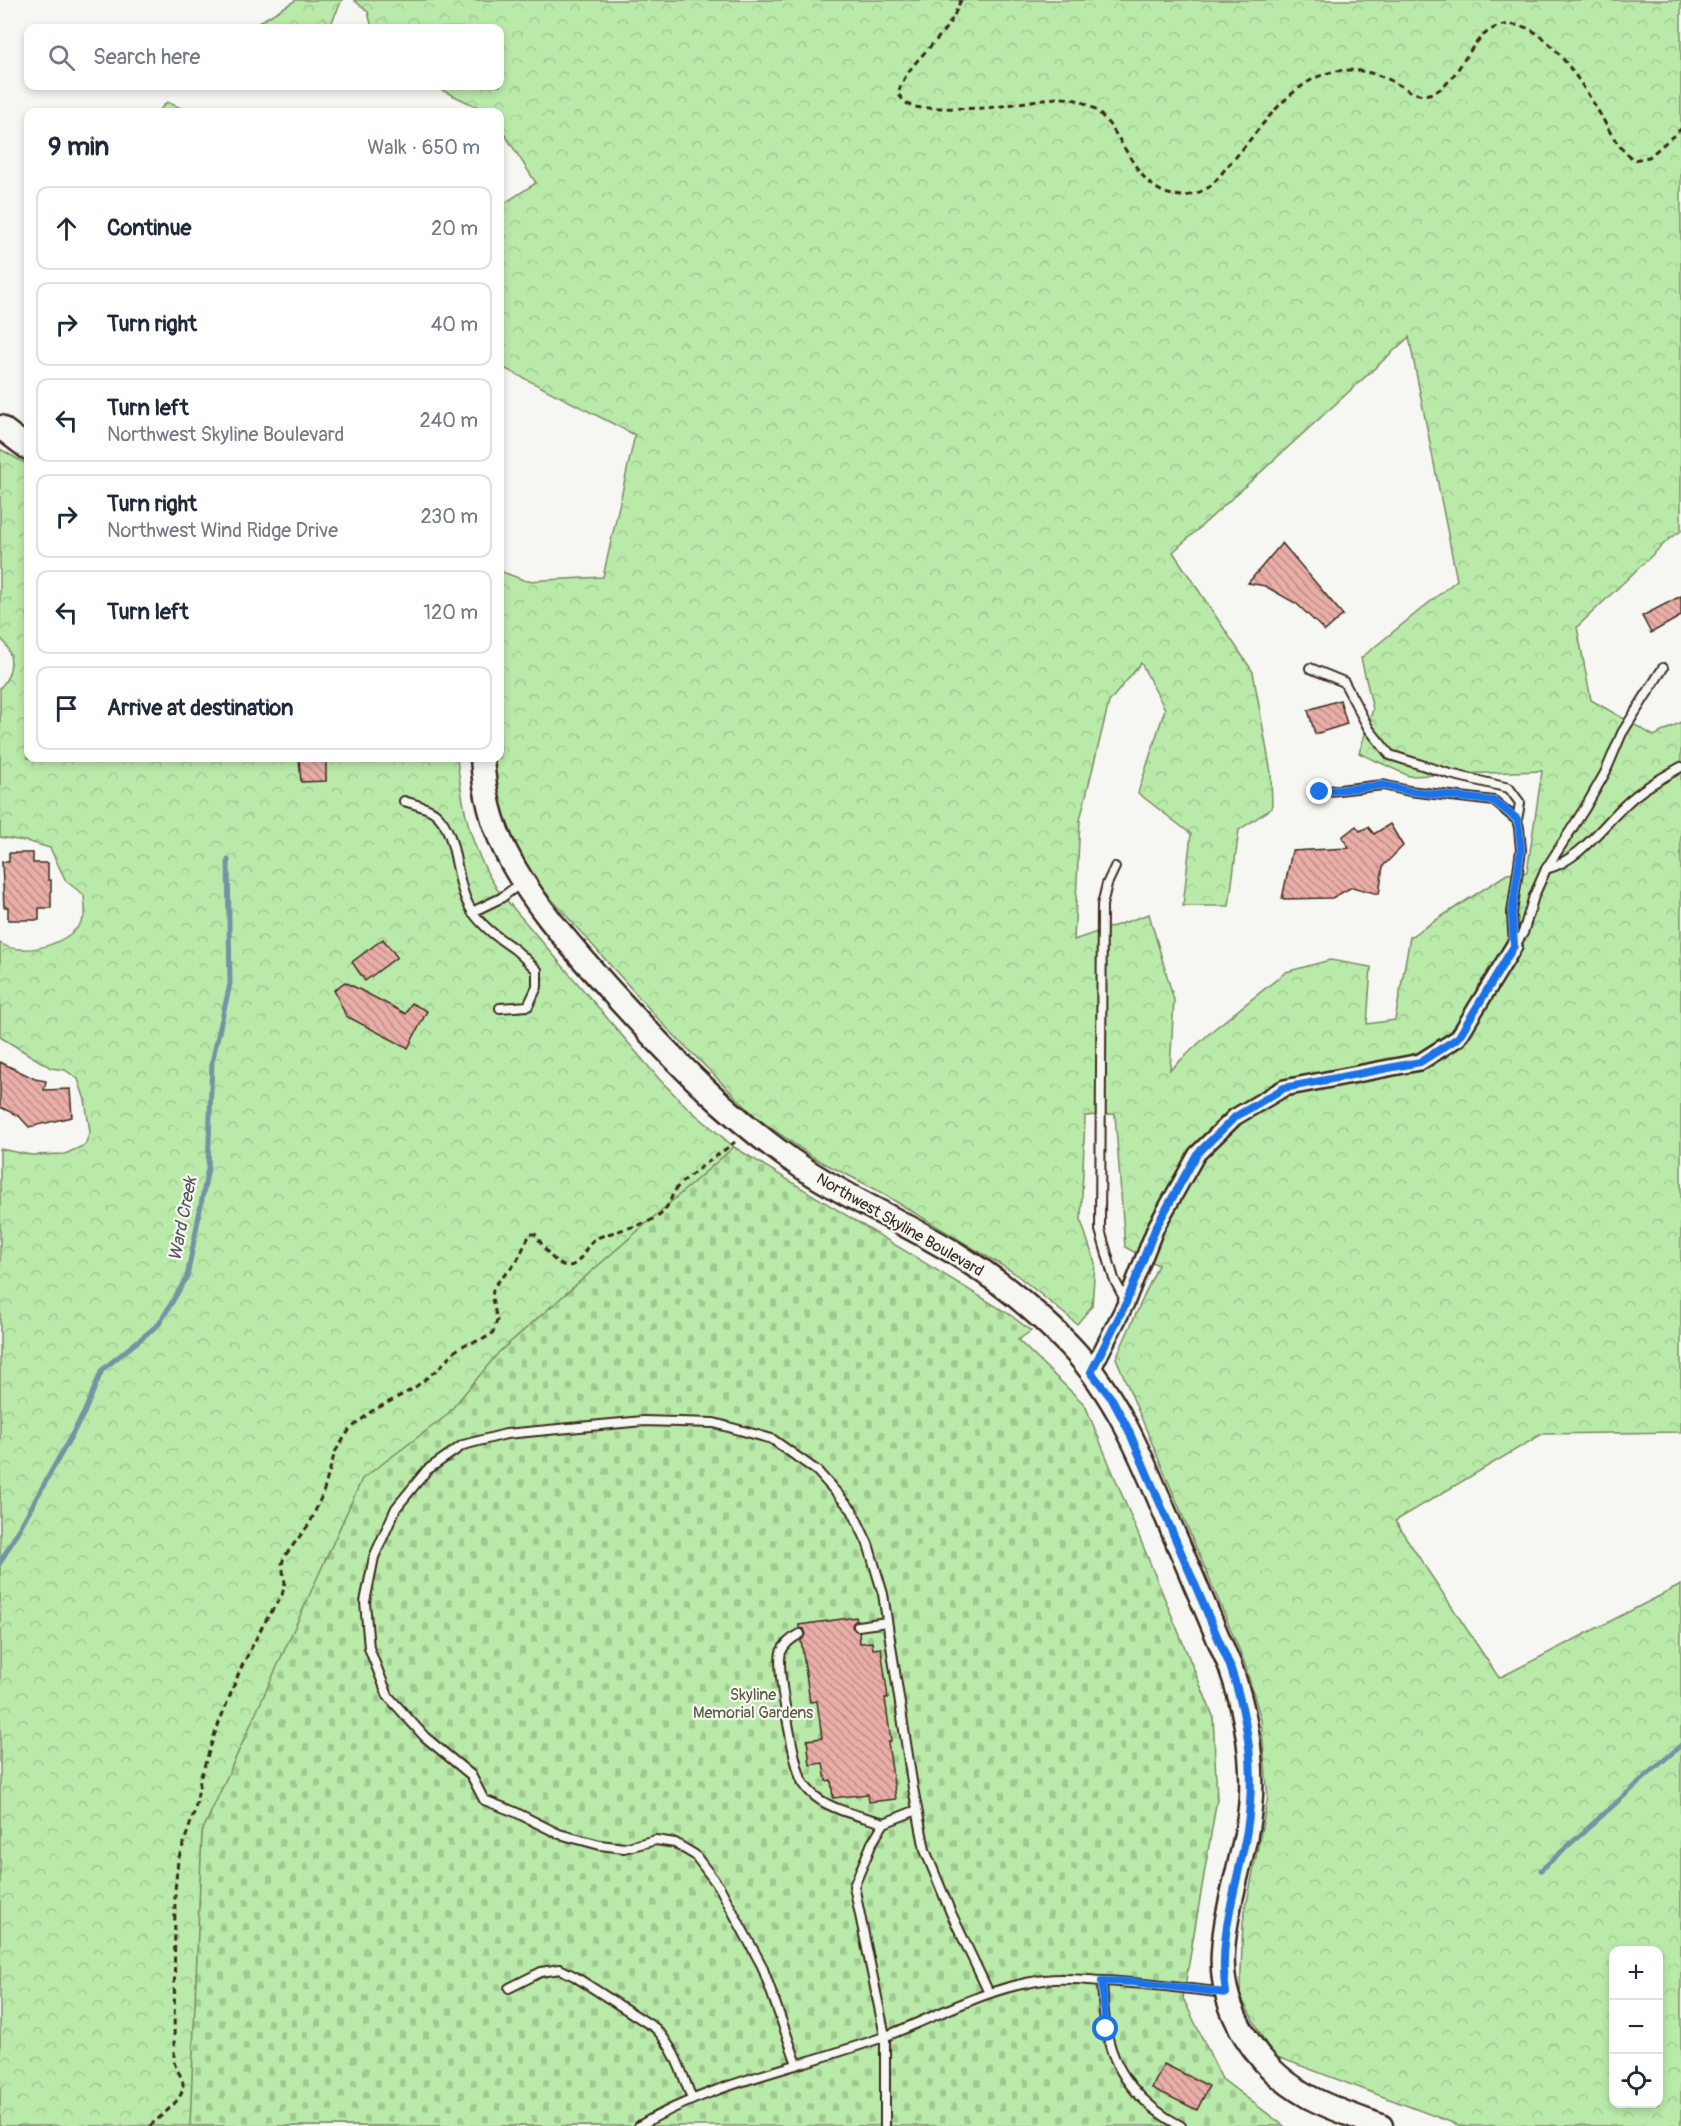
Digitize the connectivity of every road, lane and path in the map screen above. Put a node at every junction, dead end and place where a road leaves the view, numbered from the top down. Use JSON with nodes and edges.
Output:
{"nodes":[{"id":1,"x":961,"y":0,"type":"edge"},
{"id":2,"x":1681,"y":129,"type":"edge"},
{"id":3,"x":0,"y":427,"type":"edge"},
{"id":4,"x":24,"y":445,"type":"edge"},
{"id":5,"x":1310,"y":668,"type":"dead end"},
{"id":6,"x":1663,"y":669,"type":"dead end"},
{"id":7,"x":482,"y":762,"type":"edge"},
{"id":8,"x":1681,"y":768,"type":"edge"},
{"id":9,"x":1320,"y":792,"type":"dead end"},
{"id":10,"x":404,"y":801,"type":"dead end"},
{"id":11,"x":1517,"y":819,"type":"junction"},
{"id":12,"x":1115,"y":867,"type":"dead end"},
{"id":13,"x":1546,"y":869,"type":"junction"},
{"id":14,"x":522,"y":882,"type":"junction"},
{"id":15,"x":472,"y":912,"type":"junction"},
{"id":16,"x":1514,"y":946,"type":"junction"},
{"id":17,"x":500,"y":1008,"type":"dead end"},
{"id":18,"x":1126,"y":1303,"type":"junction"},
{"id":19,"x":1091,"y":1372,"type":"junction"},
{"id":20,"x":887,"y":1622,"type":"junction"},
{"id":21,"x":858,"y":1626,"type":"dead end"},
{"id":22,"x":800,"y":1634,"type":"dead end"},
{"id":23,"x":917,"y":1810,"type":"junction"},
{"id":24,"x":884,"y":1823,"type":"junction"},
{"id":25,"x":1102,"y":1981,"type":"junction"},
{"id":26,"x":508,"y":1988,"type":"dead end"},
{"id":27,"x":989,"y":1993,"type":"junction"},
{"id":28,"x":1226,"y":1993,"type":"junction"},
{"id":29,"x":885,"y":2036,"type":"junction"},
{"id":30,"x":797,"y":2064,"type":"junction"},
{"id":31,"x":692,"y":2099,"type":"junction"},
{"id":32,"x":639,"y":2126,"type":"edge"},
{"id":33,"x":885,"y":2126,"type":"edge"},
{"id":34,"x":1182,"y":2126,"type":"edge"},
{"id":35,"x":1380,"y":2126,"type":"edge"}],
"edges":[{"from":1,"to":2,"type":"path"},
{"from":3,"to":4,"type":"main road"},
{"from":5,"to":11,"type":"lane"},
{"from":6,"to":13,"type":"lane"},
{"from":7,"to":14,"type":"main road","name":"Northwest Skyline Boulevard"},
{"from":8,"to":13,"type":"lane"},
{"from":9,"to":11,"type":"lane"},
{"from":10,"to":15,"type":"lane"},
{"from":11,"to":16,"type":"lane"},
{"from":12,"to":18,"type":"lane"},
{"from":13,"to":16,"type":"lane"},
{"from":14,"to":15,"type":"lane"},
{"from":14,"to":19,"type":"main road","name":"Northwest Skyline Boulevard"},
{"from":15,"to":17,"type":"lane"},
{"from":16,"to":18,"type":"street"},
{"from":18,"to":19,"type":"street"},
{"from":19,"to":28,"type":"main road","name":"Northwest Skyline Boulevard"},
{"from":20,"to":21,"type":"lane"},
{"from":20,"to":23,"type":"lane"},
{"from":20,"to":30,"type":"lane"},
{"from":22,"to":24,"type":"lane"},
{"from":23,"to":24,"type":"lane"},
{"from":23,"to":27,"type":"lane"},
{"from":24,"to":29,"type":"lane"},
{"from":25,"to":27,"type":"lane"},
{"from":25,"to":28,"type":"lane"},
{"from":25,"to":34,"type":"lane"},
{"from":26,"to":31,"type":"lane"},
{"from":27,"to":29,"type":"lane"},
{"from":28,"to":35,"type":"main road","name":"Northwest Skyline Boulevard"},
{"from":29,"to":30,"type":"lane"},
{"from":29,"to":33,"type":"lane"},
{"from":30,"to":31,"type":"lane"},
{"from":31,"to":32,"type":"lane"}]}
